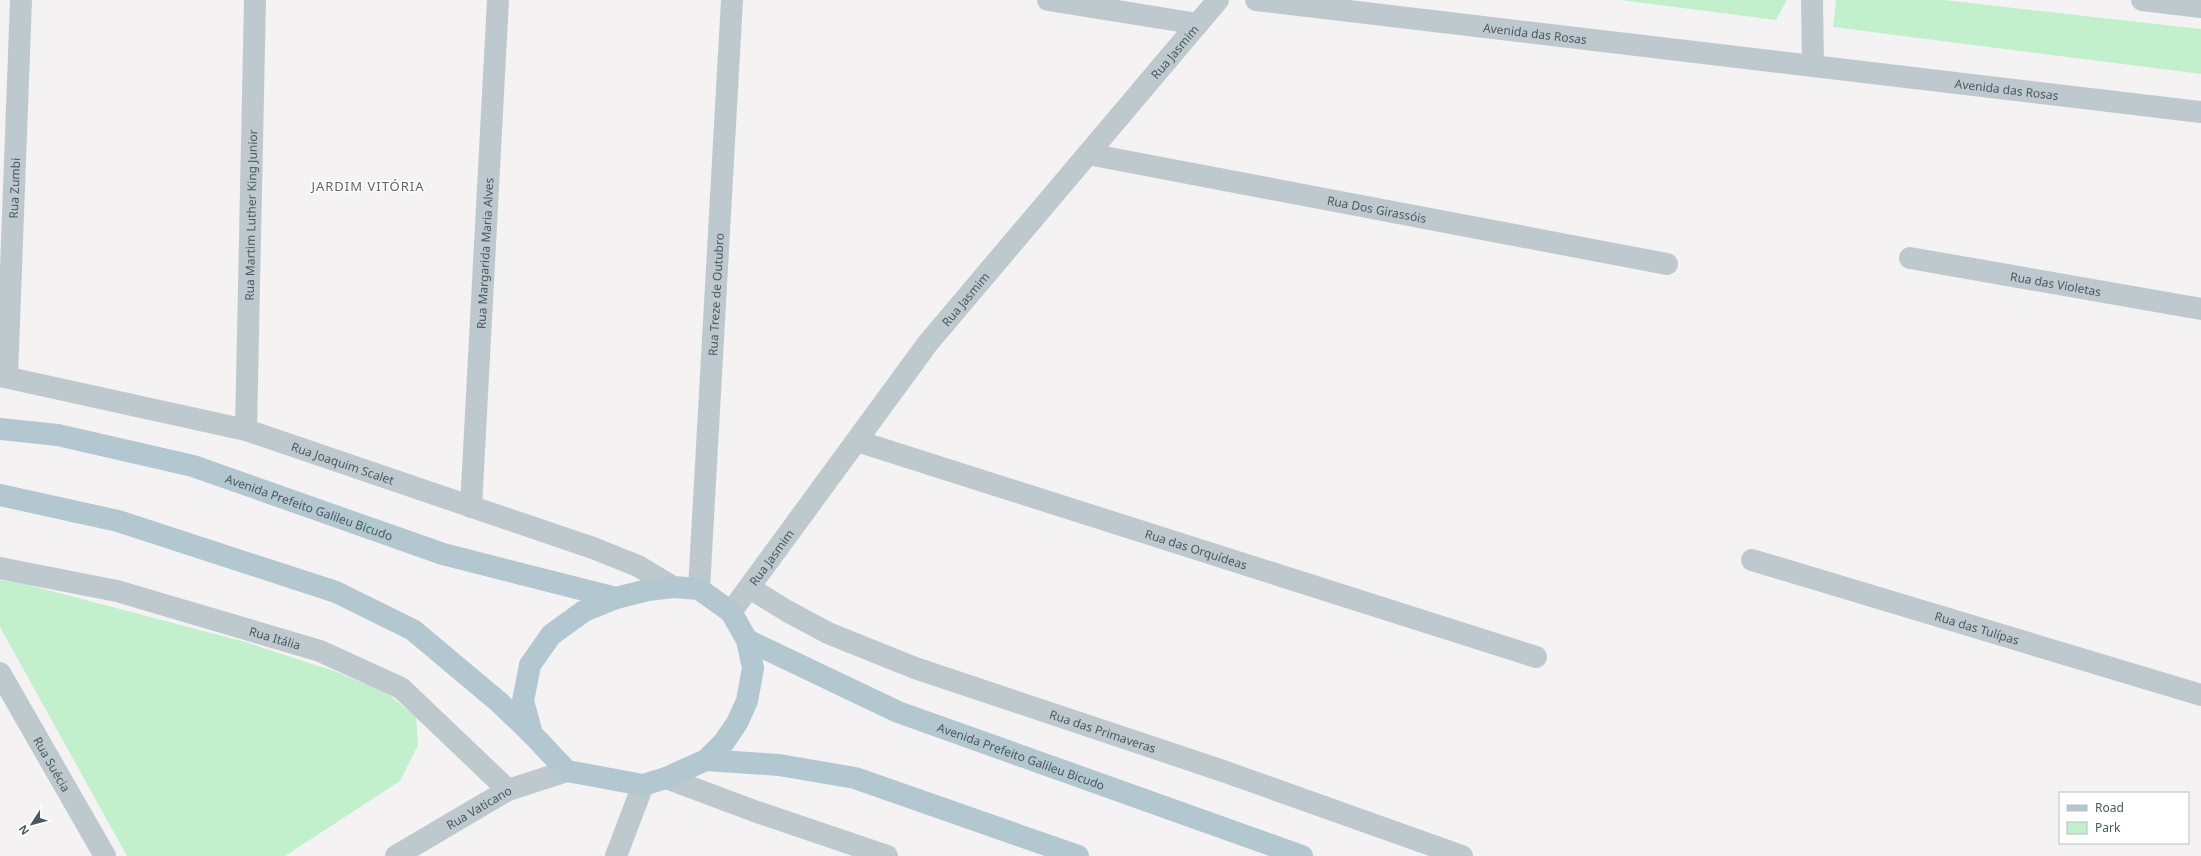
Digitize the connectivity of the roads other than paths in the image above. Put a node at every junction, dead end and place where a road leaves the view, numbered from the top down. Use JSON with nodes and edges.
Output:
{"nodes":[{"id":1,"x":21,"y":0,"type":"edge"},
{"id":2,"x":255,"y":0,"type":"edge"},
{"id":3,"x":498,"y":0,"type":"edge"},
{"id":4,"x":732,"y":0,"type":"edge"},
{"id":5,"x":1048,"y":0,"type":"edge"},
{"id":6,"x":1218,"y":0,"type":"edge"},
{"id":7,"x":1256,"y":0,"type":"edge"},
{"id":8,"x":1812,"y":0,"type":"edge"},
{"id":9,"x":2142,"y":0,"type":"edge"},
{"id":10,"x":2201,"y":8,"type":"edge"},
{"id":11,"x":1198,"y":24,"type":"junction"},
{"id":12,"x":1813,"y":66,"type":"junction"},
{"id":13,"x":2201,"y":112,"type":"edge"},
{"id":14,"x":1088,"y":154,"type":"junction"},
{"id":15,"x":1910,"y":258,"type":"dead end"},
{"id":16,"x":1667,"y":264,"type":"dead end"},
{"id":17,"x":2201,"y":309,"type":"edge"},
{"id":18,"x":4,"y":376,"type":"edge"},
{"id":19,"x":0,"y":429,"type":"edge"},
{"id":20,"x":246,"y":430,"type":"junction"},
{"id":21,"x":857,"y":441,"type":"junction"},
{"id":22,"x":0,"y":495,"type":"edge"},
{"id":23,"x":471,"y":507,"type":"junction"},
{"id":24,"x":1752,"y":560,"type":"dead end"},
{"id":25,"x":0,"y":568,"type":"edge"},
{"id":26,"x":673,"y":587,"type":"junction"},
{"id":27,"x":750,"y":588,"type":"junction"},
{"id":28,"x":699,"y":589,"type":"junction"},
{"id":29,"x":616,"y":598,"type":"junction"},
{"id":30,"x":731,"y":612,"type":"junction"},
{"id":31,"x":747,"y":640,"type":"junction"},
{"id":32,"x":1536,"y":657,"type":"dead end"},
{"id":33,"x":0,"y":673,"type":"edge"},
{"id":34,"x":2201,"y":695,"type":"edge"},
{"id":35,"x":532,"y":734,"type":"junction"},
{"id":36,"x":706,"y":760,"type":"junction"},
{"id":37,"x":567,"y":771,"type":"junction"},
{"id":38,"x":666,"y":778,"type":"junction"},
{"id":39,"x":643,"y":785,"type":"junction"},
{"id":40,"x":508,"y":790,"type":"junction"},
{"id":41,"x":105,"y":856,"type":"edge"},
{"id":42,"x":396,"y":856,"type":"edge"},
{"id":43,"x":616,"y":856,"type":"edge"},
{"id":44,"x":887,"y":856,"type":"edge"},
{"id":45,"x":1078,"y":856,"type":"edge"},
{"id":46,"x":1302,"y":856,"type":"edge"},
{"id":47,"x":1462,"y":856,"type":"edge"}],
"edges":[{"from":1,"to":18,"type":"street","name":"Rua Zumbi"},
{"from":2,"to":20,"type":"street","name":"Rua Martim Luther King Junior"},
{"from":3,"to":23,"type":"street","name":"Rua Margarida Maria Alves"},
{"from":4,"to":28,"type":"street","name":"Rua Treze de Outubro"},
{"from":5,"to":11,"type":"street"},
{"from":6,"to":11,"type":"street","name":"Rua Jasmim"},
{"from":7,"to":12,"type":"street","name":"Avenida das Rosas"},
{"from":8,"to":12,"type":"street"},
{"from":9,"to":10,"type":"street"},
{"from":11,"to":14,"type":"street","name":"Rua Jasmim"},
{"from":12,"to":13,"type":"street","name":"Avenida das Rosas"},
{"from":14,"to":16,"type":"street","name":"Rua Dos Girassóis"},
{"from":14,"to":21,"type":"street","name":"Rua Jasmim"},
{"from":15,"to":17,"type":"street","name":"Rua das Violetas"},
{"from":18,"to":20,"type":"street","name":"Rua Joaquim Scalet"},
{"from":19,"to":29,"type":"main road","name":"Avenida Prefeito Galileu Bicudo"},
{"from":20,"to":23,"type":"street","name":"Rua Joaquim Scalet"},
{"from":21,"to":27,"type":"street","name":"Rua Jasmim"},
{"from":21,"to":32,"type":"street","name":"Rua das Orquídeas"},
{"from":22,"to":35,"type":"main road"},
{"from":23,"to":26,"type":"street","name":"Rua Joaquim Scalet"},
{"from":24,"to":34,"type":"street","name":"Rua das Tulípas"},
{"from":25,"to":40,"type":"street","name":"Rua Itália"},
{"from":26,"to":28,"type":"main road"},
{"from":26,"to":29,"type":"main road"},
{"from":27,"to":30,"type":"street","name":"Rua Jasmim"},
{"from":27,"to":47,"type":"street","name":"Rua das Primaveras"},
{"from":28,"to":30,"type":"main road"},
{"from":29,"to":35,"type":"main road"},
{"from":30,"to":31,"type":"main road"},
{"from":31,"to":36,"type":"main road"},
{"from":31,"to":46,"type":"main road","name":"Avenida Prefeito Galileu Bicudo"},
{"from":33,"to":41,"type":"street","name":"Rua Suécia"},
{"from":35,"to":37,"type":"main road"},
{"from":36,"to":38,"type":"main road"},
{"from":36,"to":45,"type":"main road"},
{"from":37,"to":39,"type":"main road"},
{"from":37,"to":40,"type":"street","name":"Rua Vaticano"},
{"from":38,"to":39,"type":"main road"},
{"from":38,"to":44,"type":"street"},
{"from":39,"to":43,"type":"street"},
{"from":40,"to":42,"type":"street","name":"Rua Vaticano"}]}
